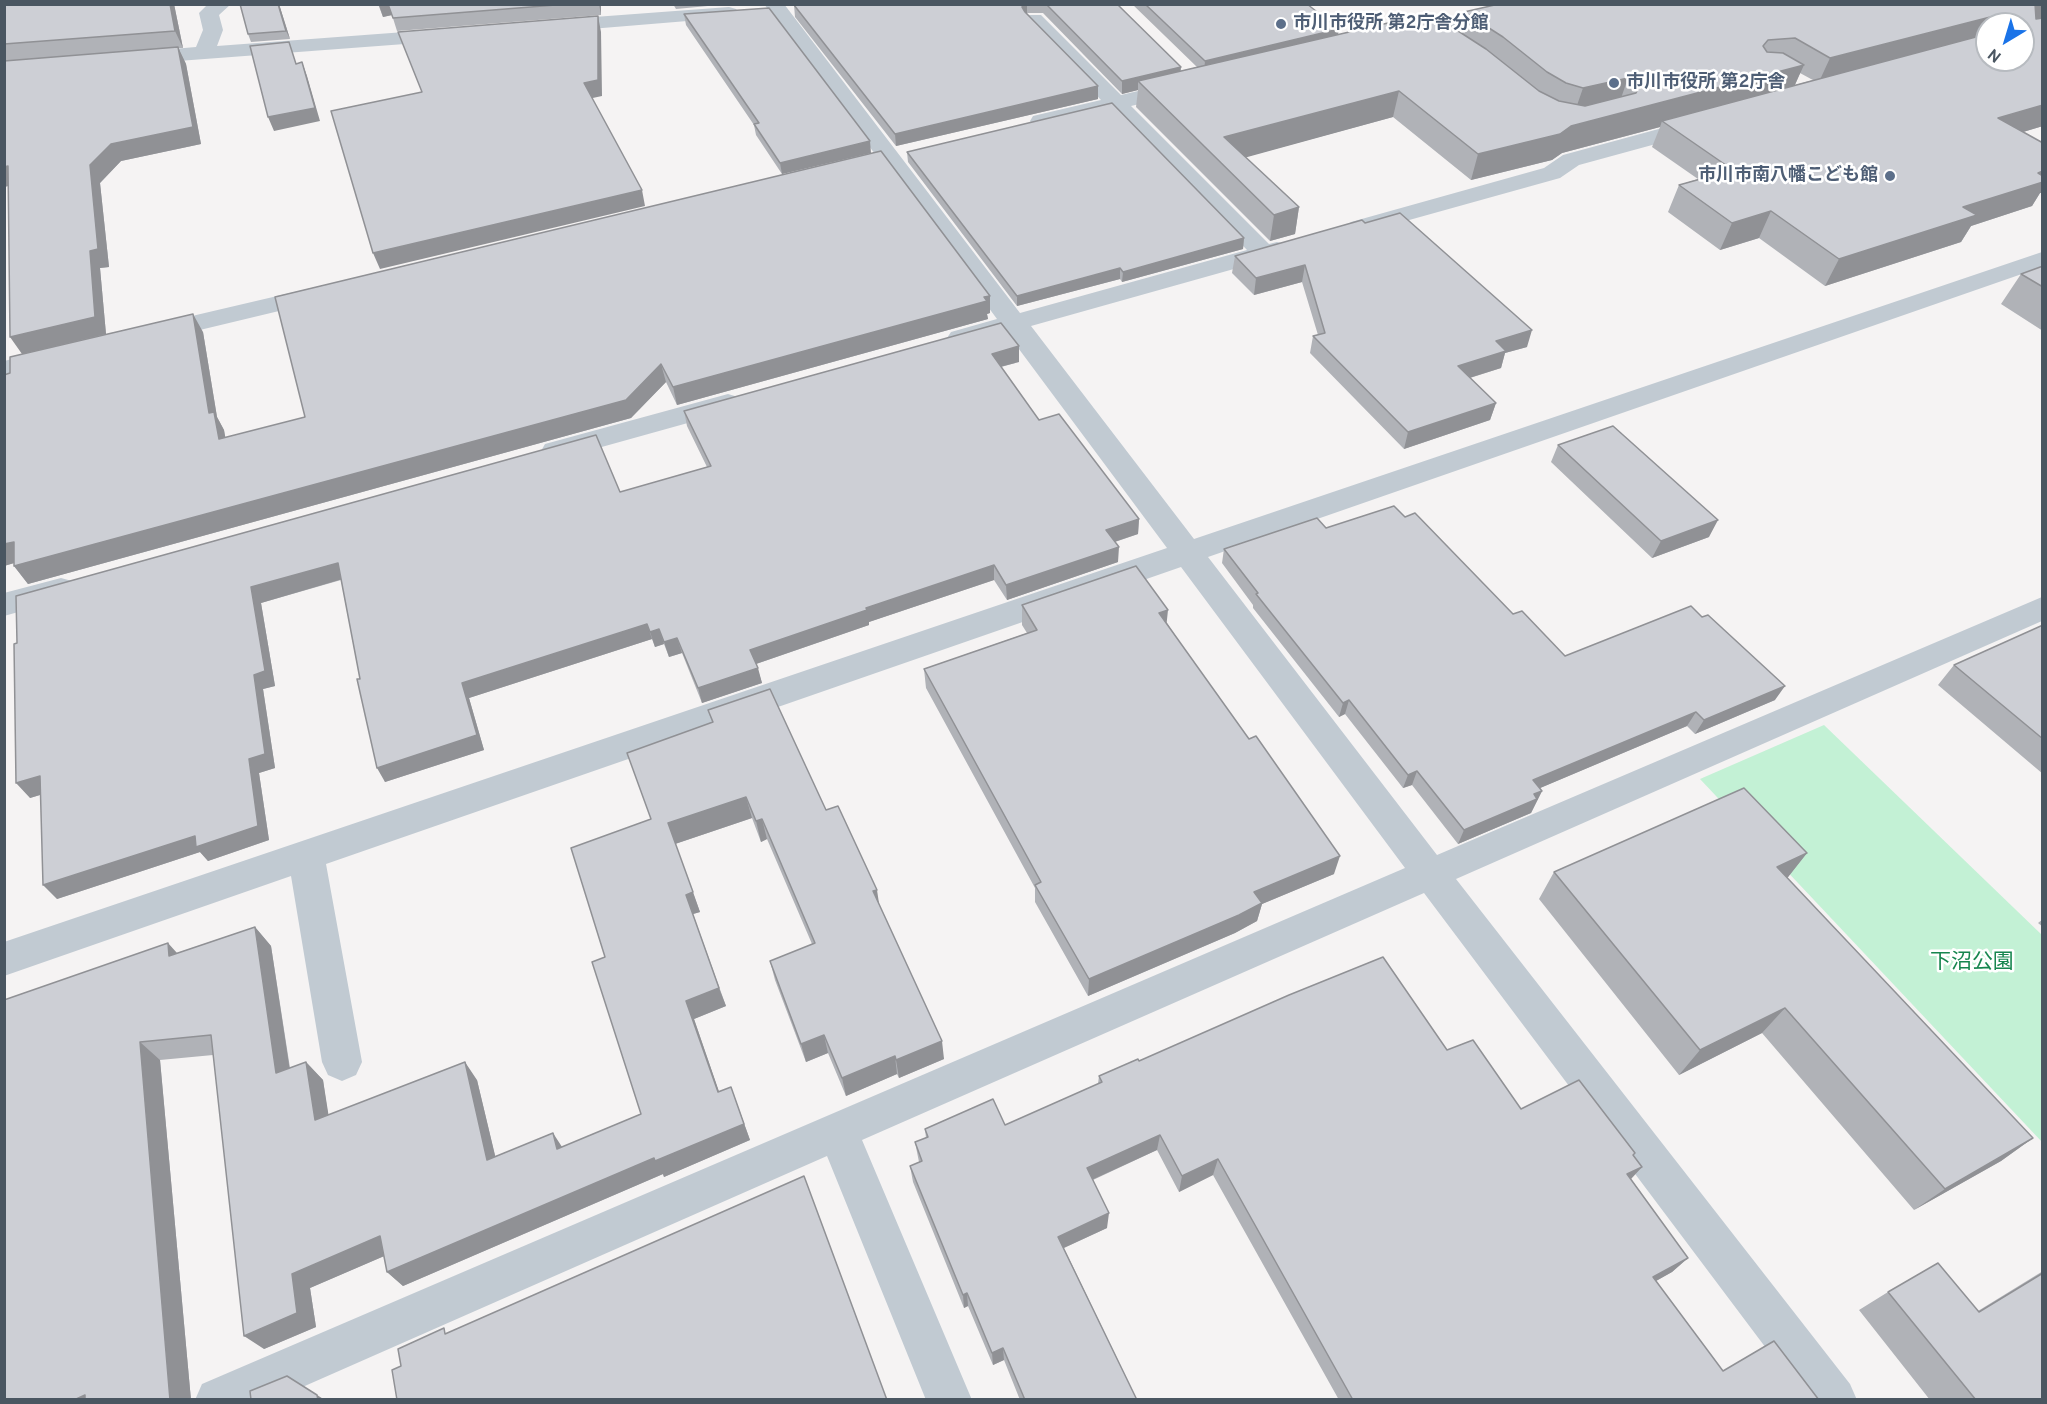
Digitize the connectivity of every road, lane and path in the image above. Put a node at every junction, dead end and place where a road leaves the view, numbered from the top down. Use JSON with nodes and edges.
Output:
{"nodes":[{"id":1,"x":222,"y":4,"type":"edge"},
{"id":2,"x":1533,"y":4,"type":"edge"},
{"id":3,"x":782,"y":7,"type":"edge"},
{"id":4,"x":1034,"y":19,"type":"edge"},
{"id":5,"x":538,"y":28,"type":"edge"},
{"id":6,"x":1428,"y":30,"type":"junction"},
{"id":7,"x":466,"y":33,"type":"edge"},
{"id":8,"x":1382,"y":40,"type":"edge"},
{"id":9,"x":1448,"y":44,"type":"edge"},
{"id":10,"x":204,"y":53,"type":"junction"},
{"id":11,"x":122,"y":60,"type":"edge"},
{"id":12,"x":1190,"y":76,"type":"edge"},
{"id":13,"x":1114,"y":103,"type":"junction"},
{"id":14,"x":1726,"y":117,"type":"edge"},
{"id":15,"x":1024,"y":125,"type":"edge"},
{"id":16,"x":1333,"y":234,"type":"edge"},
{"id":17,"x":1299,"y":243,"type":"edge"},
{"id":18,"x":1264,"y":253,"type":"junction"},
{"id":19,"x":2043,"y":259,"type":"edge"},
{"id":20,"x":341,"y":289,"type":"edge"},
{"id":21,"x":1012,"y":323,"type":"junction"},
{"id":22,"x":132,"y":339,"type":"edge"},
{"id":23,"x":932,"y":346,"type":"edge"},
{"id":24,"x":74,"y":352,"type":"edge"},
{"id":25,"x":4,"y":369,"type":"edge"},
{"id":26,"x":749,"y":397,"type":"edge"},
{"id":27,"x":531,"y":458,"type":"edge"},
{"id":28,"x":1187,"y":553,"type":"junction"},
{"id":29,"x":85,"y":582,"type":"edge"},
{"id":30,"x":4,"y":605,"type":"edge"},
{"id":31,"x":2043,"y":608,"type":"edge"},
{"id":32,"x":306,"y":855,"type":"junction"},
{"id":33,"x":1431,"y":875,"type":"junction"},
{"id":34,"x":4,"y":959,"type":"edge"},
{"id":35,"x":342,"y":1062,"type":"dead end"},
{"id":36,"x":838,"y":1132,"type":"junction"},
{"id":37,"x":218,"y":1400,"type":"edge"},
{"id":38,"x":948,"y":1400,"type":"edge"},
{"id":39,"x":1833,"y":1400,"type":"edge"}],
"edges":[{"from":1,"to":10,"type":"street"},
{"from":2,"to":6,"type":"street"},
{"from":3,"to":5,"type":"street"},
{"from":3,"to":21,"type":"street"},
{"from":4,"to":13,"type":"street"},
{"from":6,"to":8,"type":"street"},
{"from":6,"to":9,"type":"street"},
{"from":7,"to":10,"type":"street"},
{"from":10,"to":11,"type":"street"},
{"from":12,"to":13,"type":"street"},
{"from":13,"to":15,"type":"street"},
{"from":13,"to":18,"type":"street"},
{"from":14,"to":16,"type":"street"},
{"from":17,"to":18,"type":"street"},
{"from":18,"to":21,"type":"street"},
{"from":19,"to":28,"type":"street"},
{"from":20,"to":22,"type":"street"},
{"from":21,"to":23,"type":"street"},
{"from":21,"to":28,"type":"street"},
{"from":24,"to":25,"type":"street"},
{"from":26,"to":27,"type":"street"},
{"from":28,"to":32,"type":"street"},
{"from":28,"to":33,"type":"street"},
{"from":29,"to":30,"type":"street"},
{"from":31,"to":33,"type":"street"},
{"from":32,"to":34,"type":"street"},
{"from":32,"to":35,"type":"street"},
{"from":33,"to":36,"type":"street"},
{"from":33,"to":39,"type":"street"},
{"from":36,"to":37,"type":"street"},
{"from":36,"to":38,"type":"street"}]}
